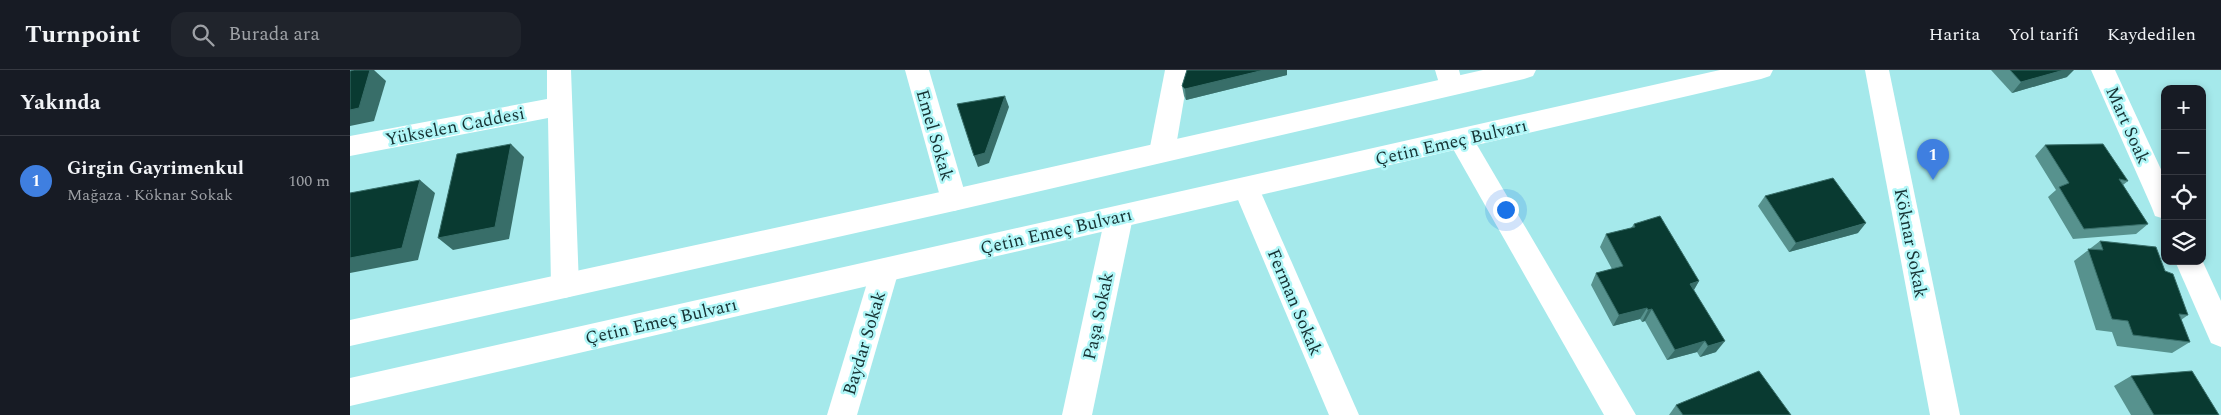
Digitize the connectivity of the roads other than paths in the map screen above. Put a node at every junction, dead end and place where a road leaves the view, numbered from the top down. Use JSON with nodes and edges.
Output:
{"nodes":[{"id":1,"x":559,"y":70,"type":"edge"},
{"id":2,"x":917,"y":70,"type":"edge"},
{"id":3,"x":1177,"y":70,"type":"edge"},
{"id":4,"x":1524,"y":70,"type":"edge"},
{"id":5,"x":1761,"y":70,"type":"edge"},
{"id":6,"x":1877,"y":70,"type":"edge"},
{"id":7,"x":2103,"y":70,"type":"edge"},
{"id":8,"x":1449,"y":78,"type":"edge"},
{"id":9,"x":560,"y":106,"type":"junction"},
{"id":10,"x":1461,"y":140,"type":"junction"},
{"id":11,"x":350,"y":146,"type":"edge"},
{"id":12,"x":1162,"y":152,"type":"junction"},
{"id":13,"x":1246,"y":188,"type":"junction"},
{"id":14,"x":2161,"y":199,"type":"edge"},
{"id":15,"x":954,"y":200,"type":"junction"},
{"id":16,"x":1119,"y":217,"type":"junction"},
{"id":17,"x":2190,"y":265,"type":"edge"},
{"id":18,"x":886,"y":270,"type":"junction"},
{"id":19,"x":566,"y":286,"type":"junction"},
{"id":20,"x":350,"y":333,"type":"edge"},
{"id":21,"x":2221,"y":334,"type":"edge"},
{"id":22,"x":350,"y":392,"type":"edge"},
{"id":23,"x":842,"y":415,"type":"edge"},
{"id":24,"x":1077,"y":415,"type":"edge"},
{"id":25,"x":1344,"y":415,"type":"edge"},
{"id":26,"x":1622,"y":415,"type":"edge"},
{"id":27,"x":1946,"y":415,"type":"edge"}],
"edges":[{"from":1,"to":9,"type":"main road"},
{"from":2,"to":15,"type":"main road","name":"Emel Sokak"},
{"from":3,"to":12,"type":"main road"},
{"from":4,"to":8,"type":"main road"},
{"from":5,"to":10,"type":"main road","name":"Çetin Emeç Bulvarı"},
{"from":6,"to":27,"type":"main road","name":"Köknar Sokak"},
{"from":7,"to":14,"type":"main road","name":"Mart Soak"},
{"from":8,"to":12,"type":"main road"},
{"from":9,"to":11,"type":"main road","name":"Yükselen Caddesi"},
{"from":9,"to":19,"type":"main road"},
{"from":10,"to":13,"type":"main road","name":"Çetin Emeç Bulvarı"},
{"from":10,"to":26,"type":"main road"},
{"from":12,"to":15,"type":"main road"},
{"from":13,"to":16,"type":"main road","name":"Çetin Emeç Bulvarı"},
{"from":13,"to":25,"type":"main road","name":"Ferman Sokak"},
{"from":15,"to":19,"type":"main road"},
{"from":16,"to":18,"type":"main road","name":"Çetin Emeç Bulvarı"},
{"from":16,"to":24,"type":"main road","name":"Paşa Sokak"},
{"from":17,"to":21,"type":"main road"},
{"from":18,"to":22,"type":"main road","name":"Çetin Emeç Bulvarı"},
{"from":18,"to":23,"type":"main road","name":"Baydar Sokak"},
{"from":19,"to":20,"type":"main road"}]}
